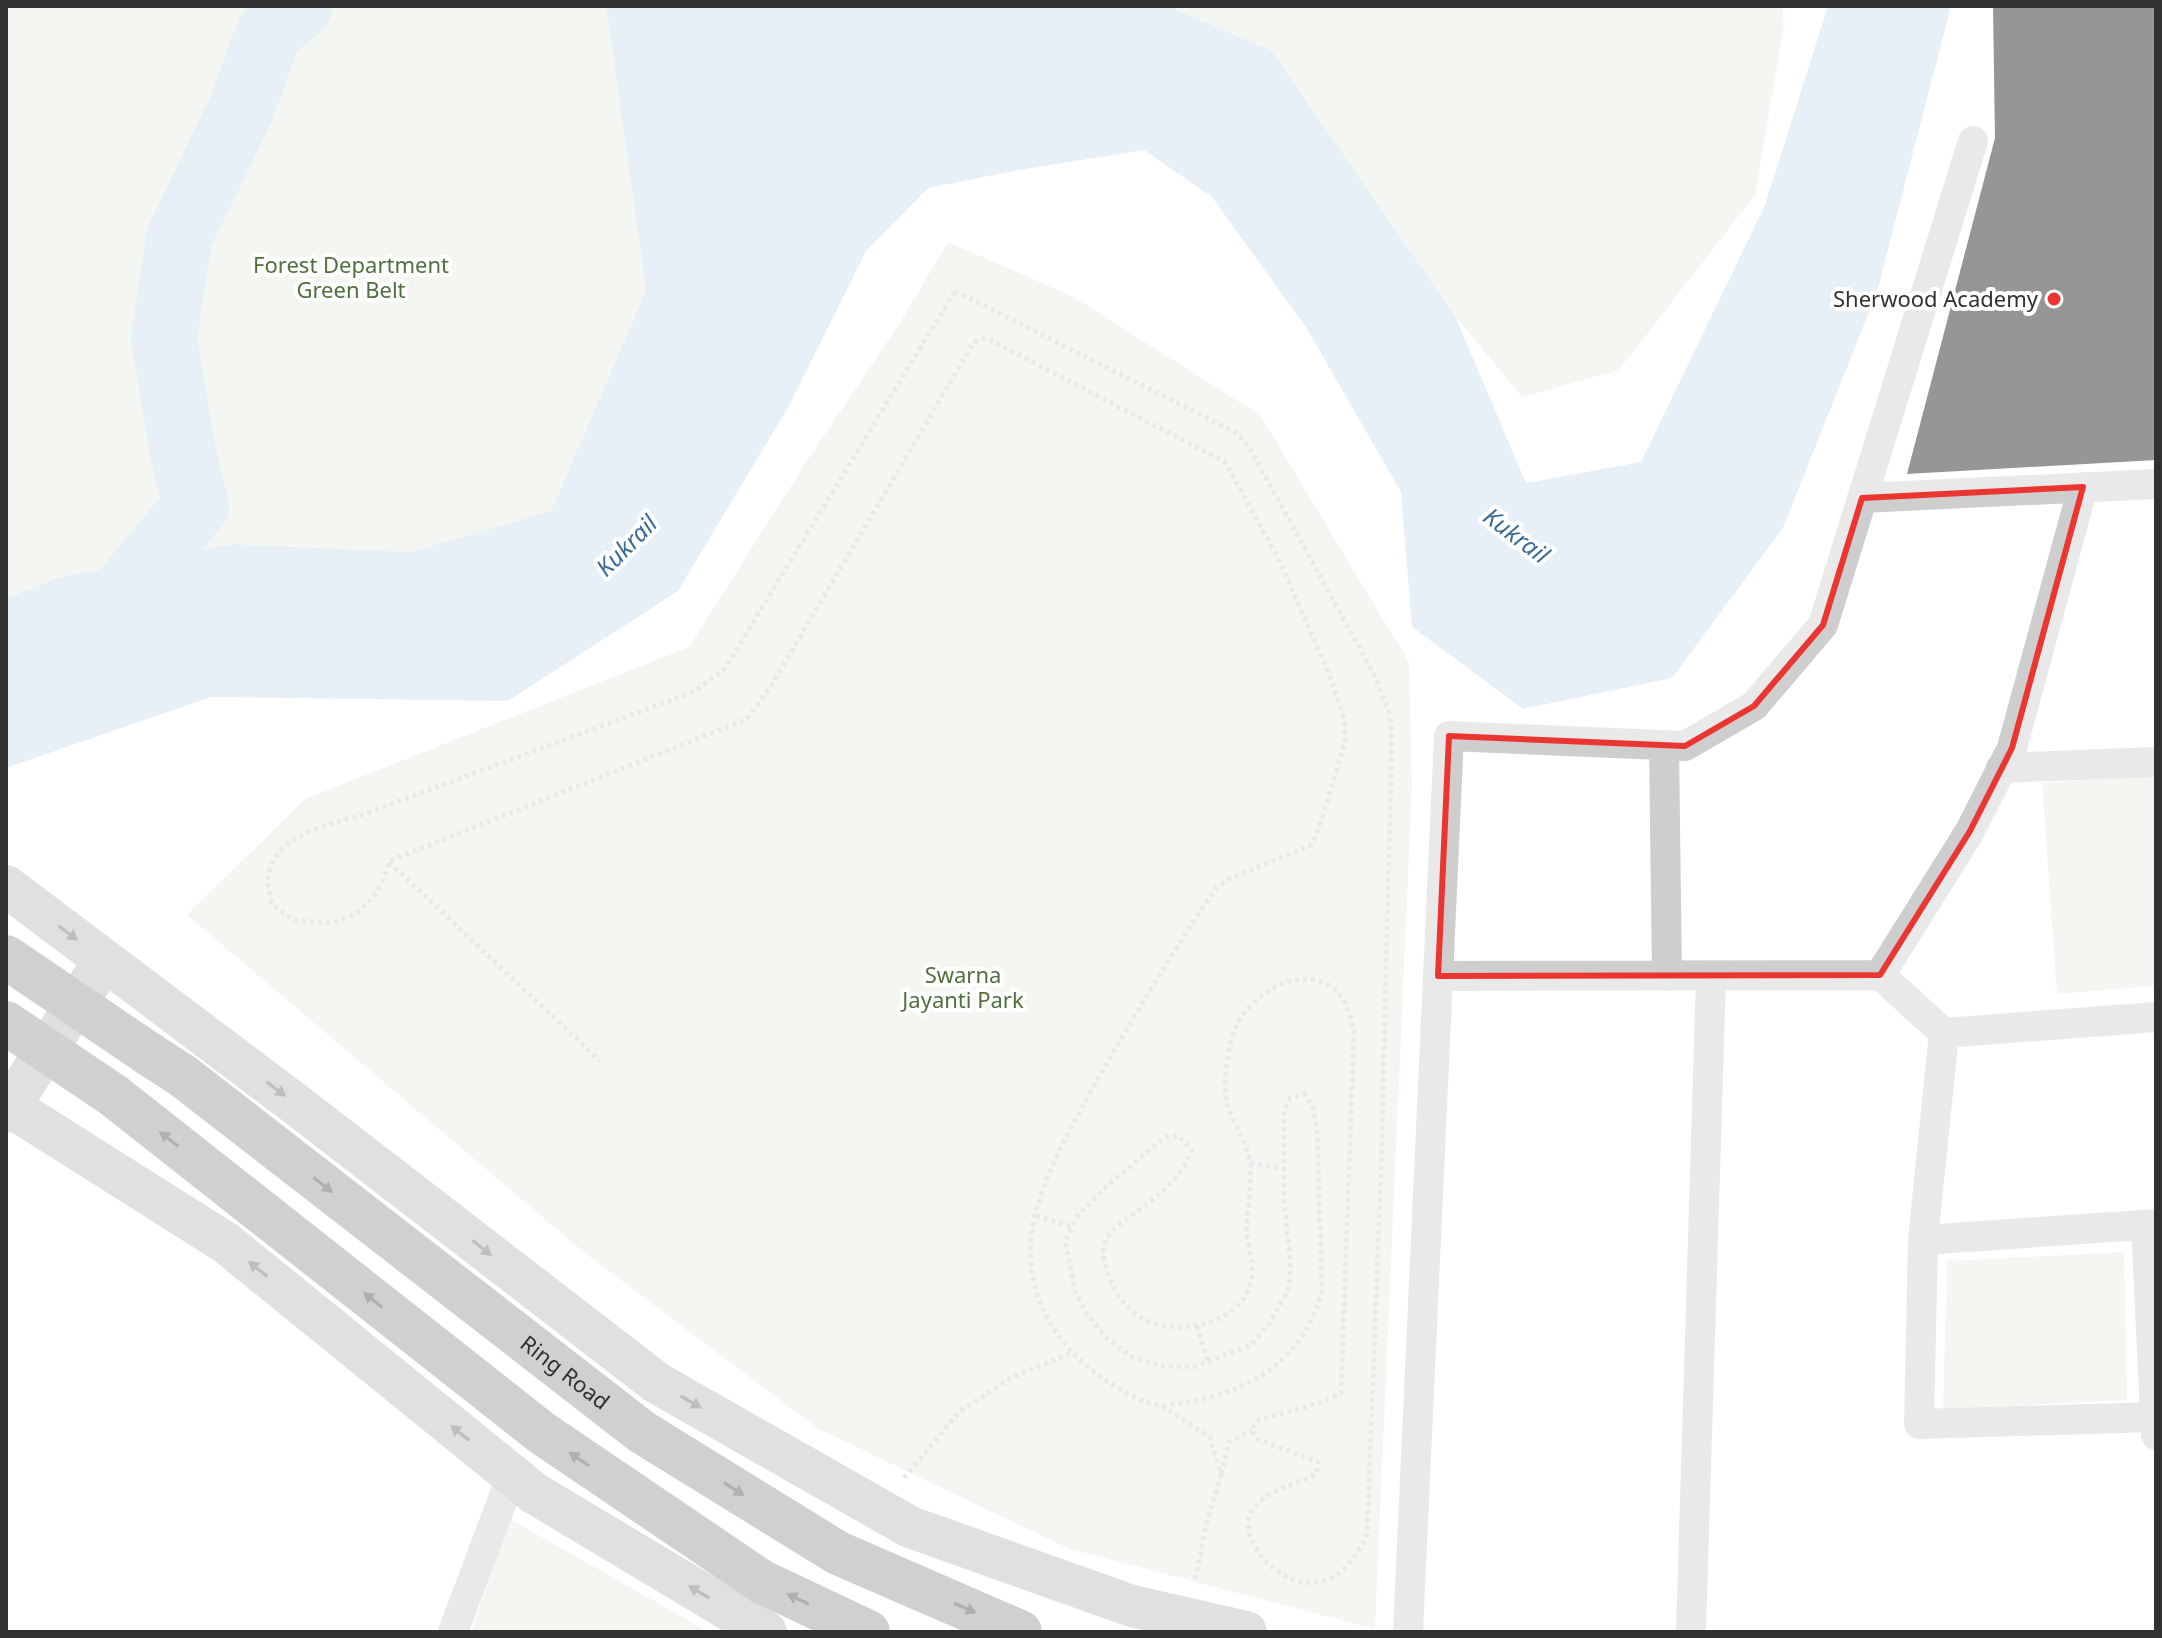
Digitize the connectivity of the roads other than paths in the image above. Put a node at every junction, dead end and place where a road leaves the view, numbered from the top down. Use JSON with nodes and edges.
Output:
{"nodes":[{"id":1,"x":1973,"y":141,"type":"dead end"},
{"id":2,"x":2156,"y":484,"type":"edge"},
{"id":3,"x":2083,"y":487,"type":"junction"},
{"id":4,"x":1862,"y":498,"type":"junction"},
{"id":5,"x":1664,"y":745,"type":"junction"},
{"id":6,"x":2156,"y":762,"type":"edge"},
{"id":7,"x":2001,"y":768,"type":"junction"},
{"id":8,"x":10,"y":900,"type":"edge"},
{"id":9,"x":6,"y":957,"type":"edge"},
{"id":10,"x":105,"y":961,"type":"junction"},
{"id":11,"x":1880,"y":975,"type":"junction"},
{"id":12,"x":1438,"y":976,"type":"junction"},
{"id":13,"x":1667,"y":976,"type":"junction"},
{"id":14,"x":1711,"y":976,"type":"junction"},
{"id":15,"x":2156,"y":1017,"type":"edge"},
{"id":16,"x":6,"y":1023,"type":"edge"},
{"id":17,"x":1944,"y":1033,"type":"junction"},
{"id":18,"x":7,"y":1107,"type":"edge"},
{"id":19,"x":2151,"y":1225,"type":"edge"},
{"id":20,"x":1923,"y":1240,"type":"junction"},
{"id":21,"x":2155,"y":1417,"type":"edge"},
{"id":22,"x":2156,"y":1436,"type":"edge"},
{"id":23,"x":512,"y":1475,"type":"junction"},
{"id":24,"x":453,"y":1632,"type":"edge"},
{"id":25,"x":766,"y":1632,"type":"edge"},
{"id":26,"x":868,"y":1632,"type":"edge"},
{"id":27,"x":1020,"y":1632,"type":"edge"},
{"id":28,"x":1246,"y":1632,"type":"edge"},
{"id":29,"x":1408,"y":1632,"type":"edge"},
{"id":30,"x":1691,"y":1632,"type":"edge"}],
"edges":[{"from":1,"to":4,"type":"street"},
{"from":2,"to":3,"type":"street"},
{"from":3,"to":4,"type":"street"},
{"from":3,"to":7,"type":"street"},
{"from":4,"to":5,"type":"street"},
{"from":5,"to":12,"type":"street"},
{"from":5,"to":13,"type":"street"},
{"from":6,"to":7,"type":"street"},
{"from":7,"to":11,"type":"street"},
{"from":8,"to":10,"type":"street","one_way":true},
{"from":9,"to":27,"type":"highway","name":"Ring Road","one_way":true,"bridge":true},
{"from":10,"to":18,"type":"street"},
{"from":10,"to":28,"type":"street","one_way":true},
{"from":11,"to":14,"type":"street"},
{"from":11,"to":17,"type":"street"},
{"from":12,"to":13,"type":"street"},
{"from":12,"to":29,"type":"street"},
{"from":13,"to":14,"type":"street"},
{"from":14,"to":30,"type":"street"},
{"from":15,"to":17,"type":"street"},
{"from":26,"to":16,"type":"highway","one_way":true,"bridge":true},
{"from":17,"to":20,"type":"street"},
{"from":23,"to":18,"type":"street","one_way":true},
{"from":19,"to":20,"type":"street"},
{"from":19,"to":21,"type":"street"},
{"from":20,"to":21,"type":"street"},
{"from":21,"to":22,"type":"street"},
{"from":23,"to":24,"type":"street"},
{"from":25,"to":23,"type":"street","one_way":true}]}
